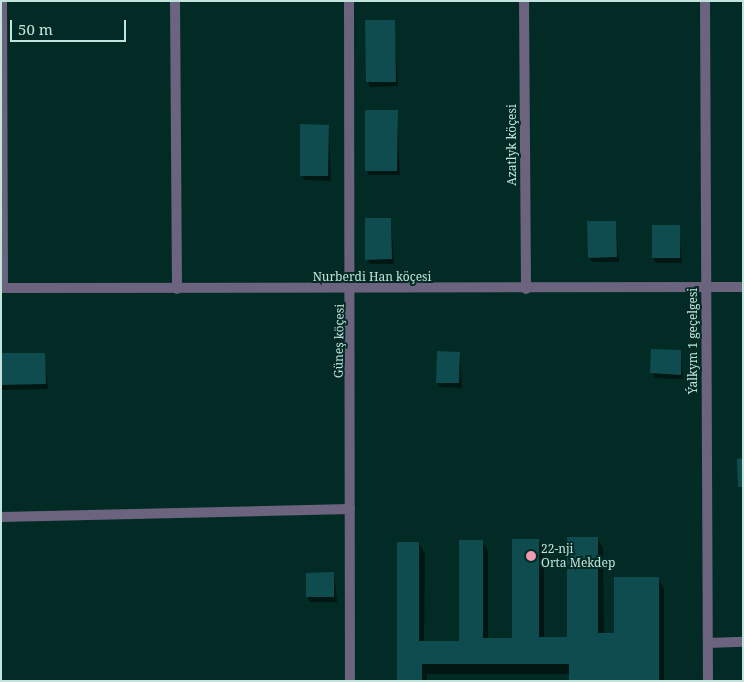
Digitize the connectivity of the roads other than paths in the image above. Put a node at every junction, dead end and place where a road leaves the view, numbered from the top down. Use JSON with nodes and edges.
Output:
{"nodes":[{"id":1,"x":2,"y":1,"type":"edge"},
{"id":2,"x":175,"y":1,"type":"edge"},
{"id":3,"x":349,"y":1,"type":"edge"},
{"id":4,"x":524,"y":1,"type":"edge"},
{"id":5,"x":705,"y":1,"type":"edge"},
{"id":6,"x":743,"y":287,"type":"edge"},
{"id":7,"x":2,"y":288,"type":"edge"},
{"id":8,"x":177,"y":289,"type":"junction"},
{"id":9,"x":526,"y":289,"type":"junction"},
{"id":10,"x":705,"y":289,"type":"junction"},
{"id":11,"x":352,"y":290,"type":"junction"},
{"id":12,"x":350,"y":510,"type":"junction"},
{"id":13,"x":1,"y":517,"type":"edge"},
{"id":14,"x":743,"y":642,"type":"edge"},
{"id":15,"x":708,"y":643,"type":"junction"},
{"id":16,"x":350,"y":681,"type":"edge"},
{"id":17,"x":708,"y":681,"type":"edge"}],
"edges":[{"from":1,"to":7,"type":"street"},
{"from":2,"to":8,"type":"street"},
{"from":3,"to":11,"type":"street","name":"Güneş köçesi"},
{"from":4,"to":9,"type":"street","name":"Azatlyk köçesi"},
{"from":5,"to":10,"type":"street","name":"Ýalkym 1 geçelgesi"},
{"from":6,"to":10,"type":"street","name":"Nurberdi Han köçesi"},
{"from":7,"to":8,"type":"street","name":"Nurberdi Han köçesi"},
{"from":8,"to":11,"type":"street","name":"Nurberdi Han köçesi"},
{"from":9,"to":10,"type":"street","name":"Nurberdi Han köçesi"},
{"from":9,"to":11,"type":"street","name":"Nurberdi Han köçesi"},
{"from":10,"to":15,"type":"street","name":"Ýalkym 1 geçelgesi"},
{"from":11,"to":12,"type":"street","name":"Güneş köçesi"},
{"from":12,"to":13,"type":"street"},
{"from":12,"to":16,"type":"street","name":"Güneş köçesi"},
{"from":14,"to":15,"type":"street"},
{"from":15,"to":17,"type":"street","name":"Ýalkym 1 geçelgesi"}]}
